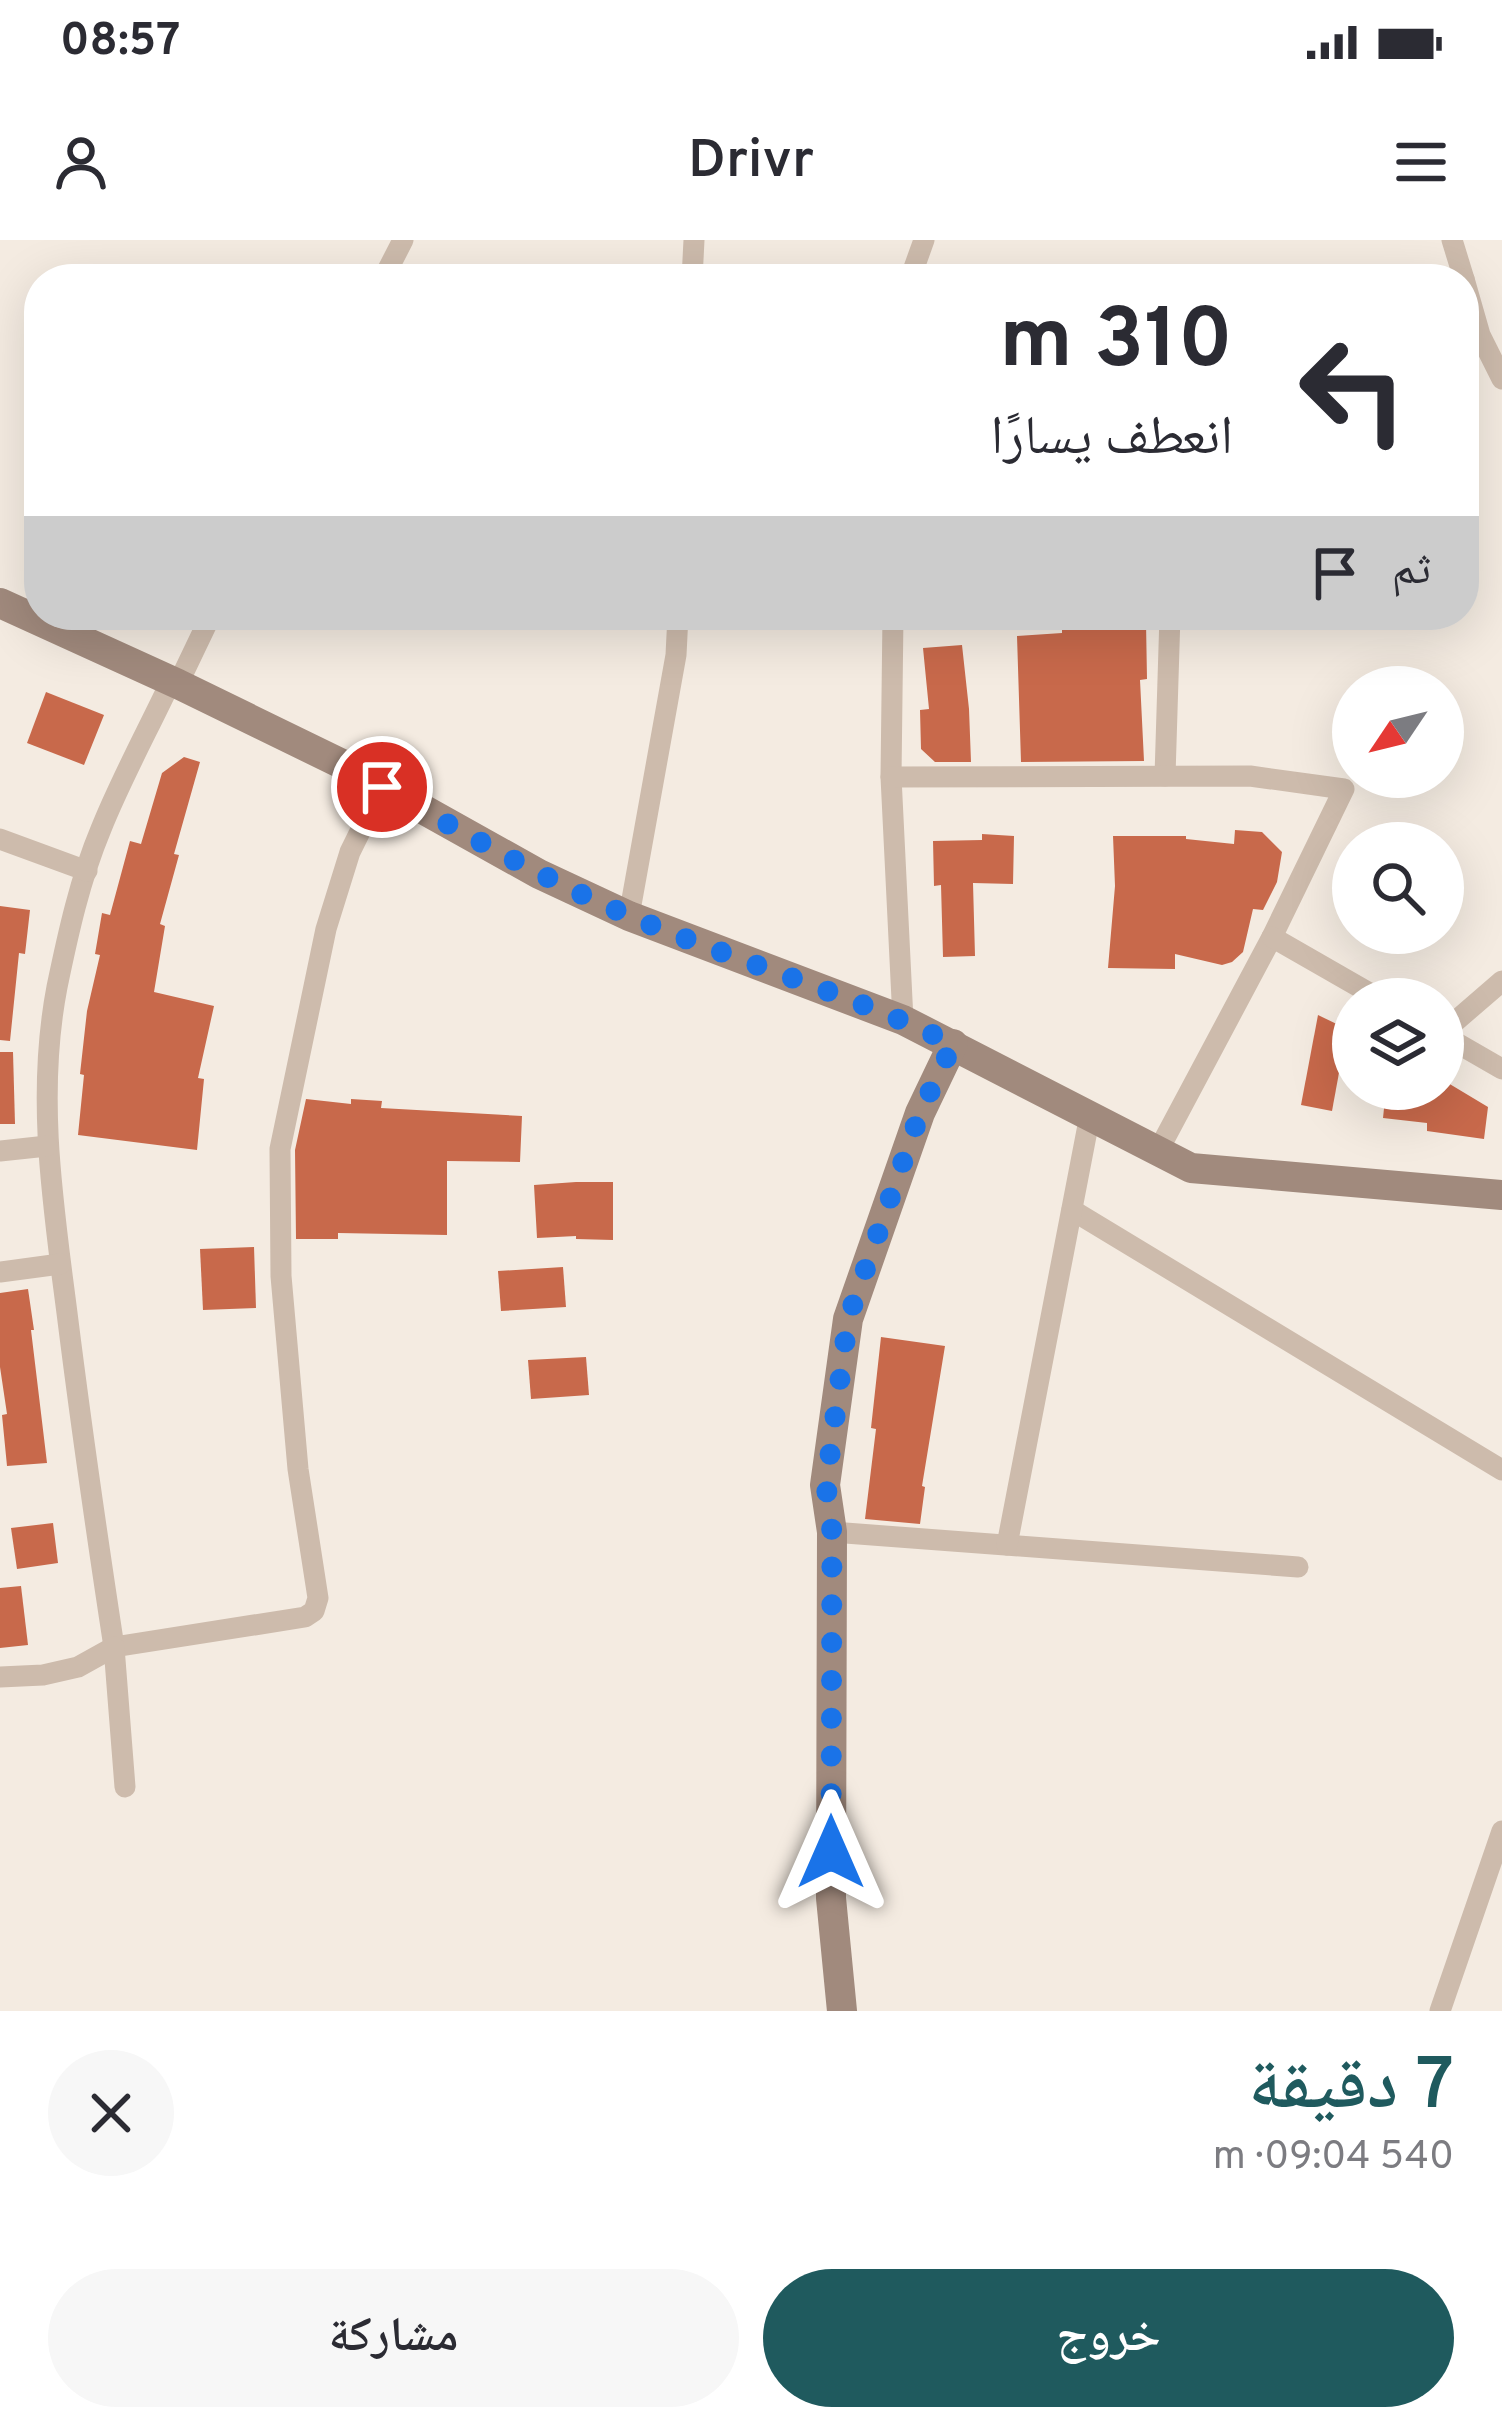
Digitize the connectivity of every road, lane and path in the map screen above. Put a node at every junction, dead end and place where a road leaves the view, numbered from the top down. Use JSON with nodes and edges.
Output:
{"nodes":[{"id":1,"x":1479,"y":332,"type":"edge"},
{"id":2,"x":1502,"y":379,"type":"edge"},
{"id":3,"x":60,"y":630,"type":"edge"},
{"id":4,"x":203,"y":630,"type":"edge"},
{"id":5,"x":677,"y":630,"type":"edge"},
{"id":6,"x":893,"y":630,"type":"edge"},
{"id":7,"x":1170,"y":630,"type":"edge"},
{"id":8,"x":175,"y":682,"type":"junction"},
{"id":9,"x":1166,"y":776,"type":"junction"},
{"id":10,"x":891,"y":777,"type":"junction"},
{"id":11,"x":382,"y":787,"type":"junction"},
{"id":12,"x":0,"y":839,"type":"edge"},
{"id":13,"x":87,"y":872,"type":"junction"},
{"id":14,"x":629,"y":916,"type":"junction"},
{"id":15,"x":1272,"y":937,"type":"junction"},
{"id":16,"x":1343,"y":978,"type":"edge"},
{"id":17,"x":1502,"y":981,"type":"edge"},
{"id":18,"x":1464,"y":1015,"type":"edge"},
{"id":19,"x":903,"y":1020,"type":"junction"},
{"id":20,"x":953,"y":1044,"type":"junction"},
{"id":21,"x":1464,"y":1046,"type":"edge"},
{"id":22,"x":1502,"y":1069,"type":"edge"},
{"id":23,"x":1090,"y":1115,"type":"junction"},
{"id":24,"x":47,"y":1146,"type":"junction"},
{"id":25,"x":0,"y":1151,"type":"edge"},
{"id":26,"x":1158,"y":1151,"type":"junction"},
{"id":27,"x":1502,"y":1195,"type":"edge"},
{"id":28,"x":1072,"y":1210,"type":"junction"},
{"id":29,"x":60,"y":1264,"type":"junction"},
{"id":30,"x":0,"y":1272,"type":"edge"},
{"id":31,"x":1502,"y":1470,"type":"edge"},
{"id":32,"x":832,"y":1532,"type":"junction"},
{"id":33,"x":1007,"y":1545,"type":"junction"},
{"id":34,"x":1298,"y":1567,"type":"dead end"},
{"id":35,"x":114,"y":1647,"type":"junction"},
{"id":36,"x":0,"y":1677,"type":"edge"},
{"id":37,"x":125,"y":1787,"type":"dead end"},
{"id":38,"x":1502,"y":1831,"type":"edge"},
{"id":39,"x":842,"y":2011,"type":"edge"},
{"id":40,"x":1440,"y":2011,"type":"edge"}],
"edges":[{"from":1,"to":2,"type":"street"},
{"from":3,"to":8,"type":"street"},
{"from":4,"to":8,"type":"street"},
{"from":5,"to":14,"type":"street"},
{"from":6,"to":10,"type":"street"},
{"from":7,"to":9,"type":"street"},
{"from":8,"to":11,"type":"street"},
{"from":8,"to":13,"type":"street"},
{"from":9,"to":10,"type":"street"},
{"from":9,"to":15,"type":"street"},
{"from":10,"to":19,"type":"street"},
{"from":11,"to":14,"type":"street"},
{"from":11,"to":35,"type":"street"},
{"from":12,"to":13,"type":"street"},
{"from":13,"to":24,"type":"street"},
{"from":14,"to":19,"type":"street"},
{"from":15,"to":16,"type":"street"},
{"from":15,"to":26,"type":"street"},
{"from":17,"to":18,"type":"street"},
{"from":19,"to":20,"type":"street"},
{"from":20,"to":23,"type":"street"},
{"from":20,"to":32,"type":"street"},
{"from":21,"to":22,"type":"street"},
{"from":23,"to":26,"type":"street"},
{"from":23,"to":28,"type":"street"},
{"from":24,"to":25,"type":"street"},
{"from":24,"to":29,"type":"street"},
{"from":26,"to":27,"type":"street"},
{"from":28,"to":31,"type":"street"},
{"from":28,"to":33,"type":"street"},
{"from":29,"to":30,"type":"street"},
{"from":29,"to":35,"type":"street"},
{"from":32,"to":33,"type":"street"},
{"from":32,"to":39,"type":"street"},
{"from":33,"to":34,"type":"street"},
{"from":35,"to":36,"type":"street"},
{"from":35,"to":37,"type":"street"},
{"from":38,"to":40,"type":"street"}]}
